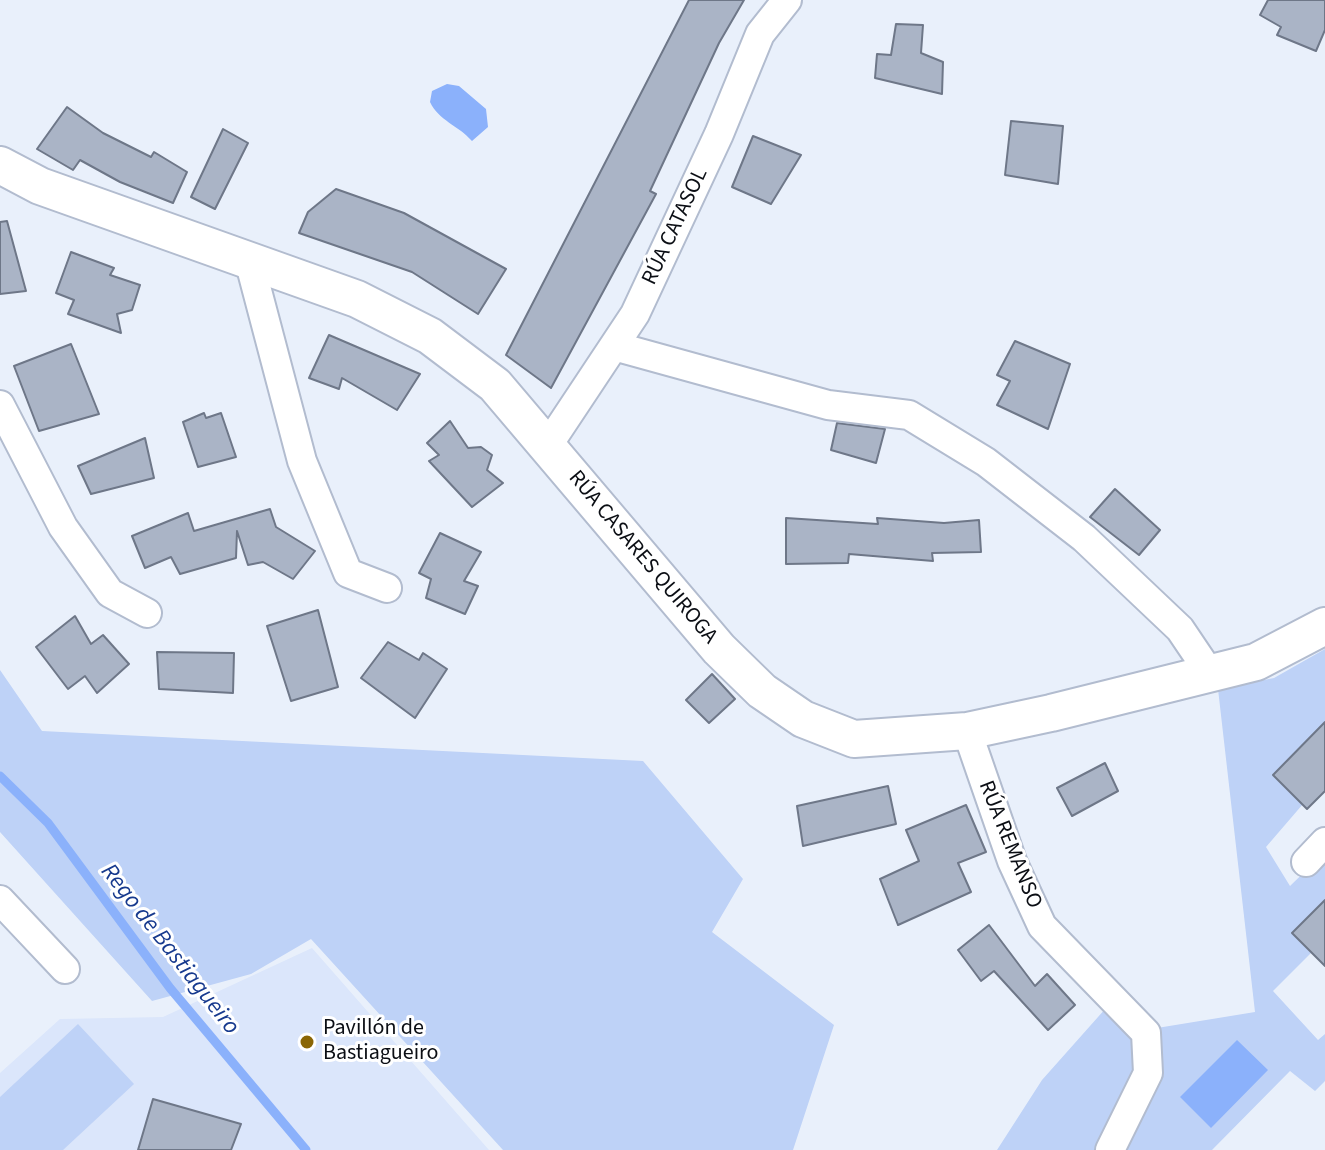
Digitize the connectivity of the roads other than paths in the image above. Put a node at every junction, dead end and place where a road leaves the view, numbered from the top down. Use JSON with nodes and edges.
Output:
{"nodes":[{"id":1,"x":787,"y":0,"type":"edge"},
{"id":2,"x":0,"y":165,"type":"edge"},
{"id":3,"x":249,"y":260,"type":"junction"},
{"id":4,"x":614,"y":346,"type":"junction"},
{"id":5,"x":0,"y":405,"type":"edge"},
{"id":6,"x":548,"y":445,"type":"junction"},
{"id":7,"x":387,"y":588,"type":"dead end"},
{"id":8,"x":147,"y":613,"type":"dead end"},
{"id":9,"x":1325,"y":626,"type":"edge"},
{"id":10,"x":1211,"y":675,"type":"junction"},
{"id":11,"x":967,"y":731,"type":"junction"},
{"id":12,"x":0,"y":900,"type":"edge"},
{"id":13,"x":65,"y":969,"type":"dead end"},
{"id":14,"x":1110,"y":1150,"type":"edge"}],
"edges":[{"from":1,"to":4,"type":"street","name":"RÚA CATASOL"},
{"from":2,"to":3,"type":"street","name":"RÚA CASARES QUIROGA"},
{"from":3,"to":6,"type":"street","name":"RÚA CASARES QUIROGA"},
{"from":3,"to":7,"type":"street"},
{"from":4,"to":6,"type":"street","name":"RÚA CATASOL"},
{"from":4,"to":10,"type":"street"},
{"from":5,"to":8,"type":"street"},
{"from":6,"to":11,"type":"street","name":"RÚA CASARES QUIROGA"},
{"from":9,"to":10,"type":"street","name":"RÚA CASARES QUIROGA"},
{"from":10,"to":11,"type":"street","name":"RÚA CASARES QUIROGA"},
{"from":11,"to":14,"type":"street","name":"RÚA REMANSO"},
{"from":12,"to":13,"type":"street"}]}
